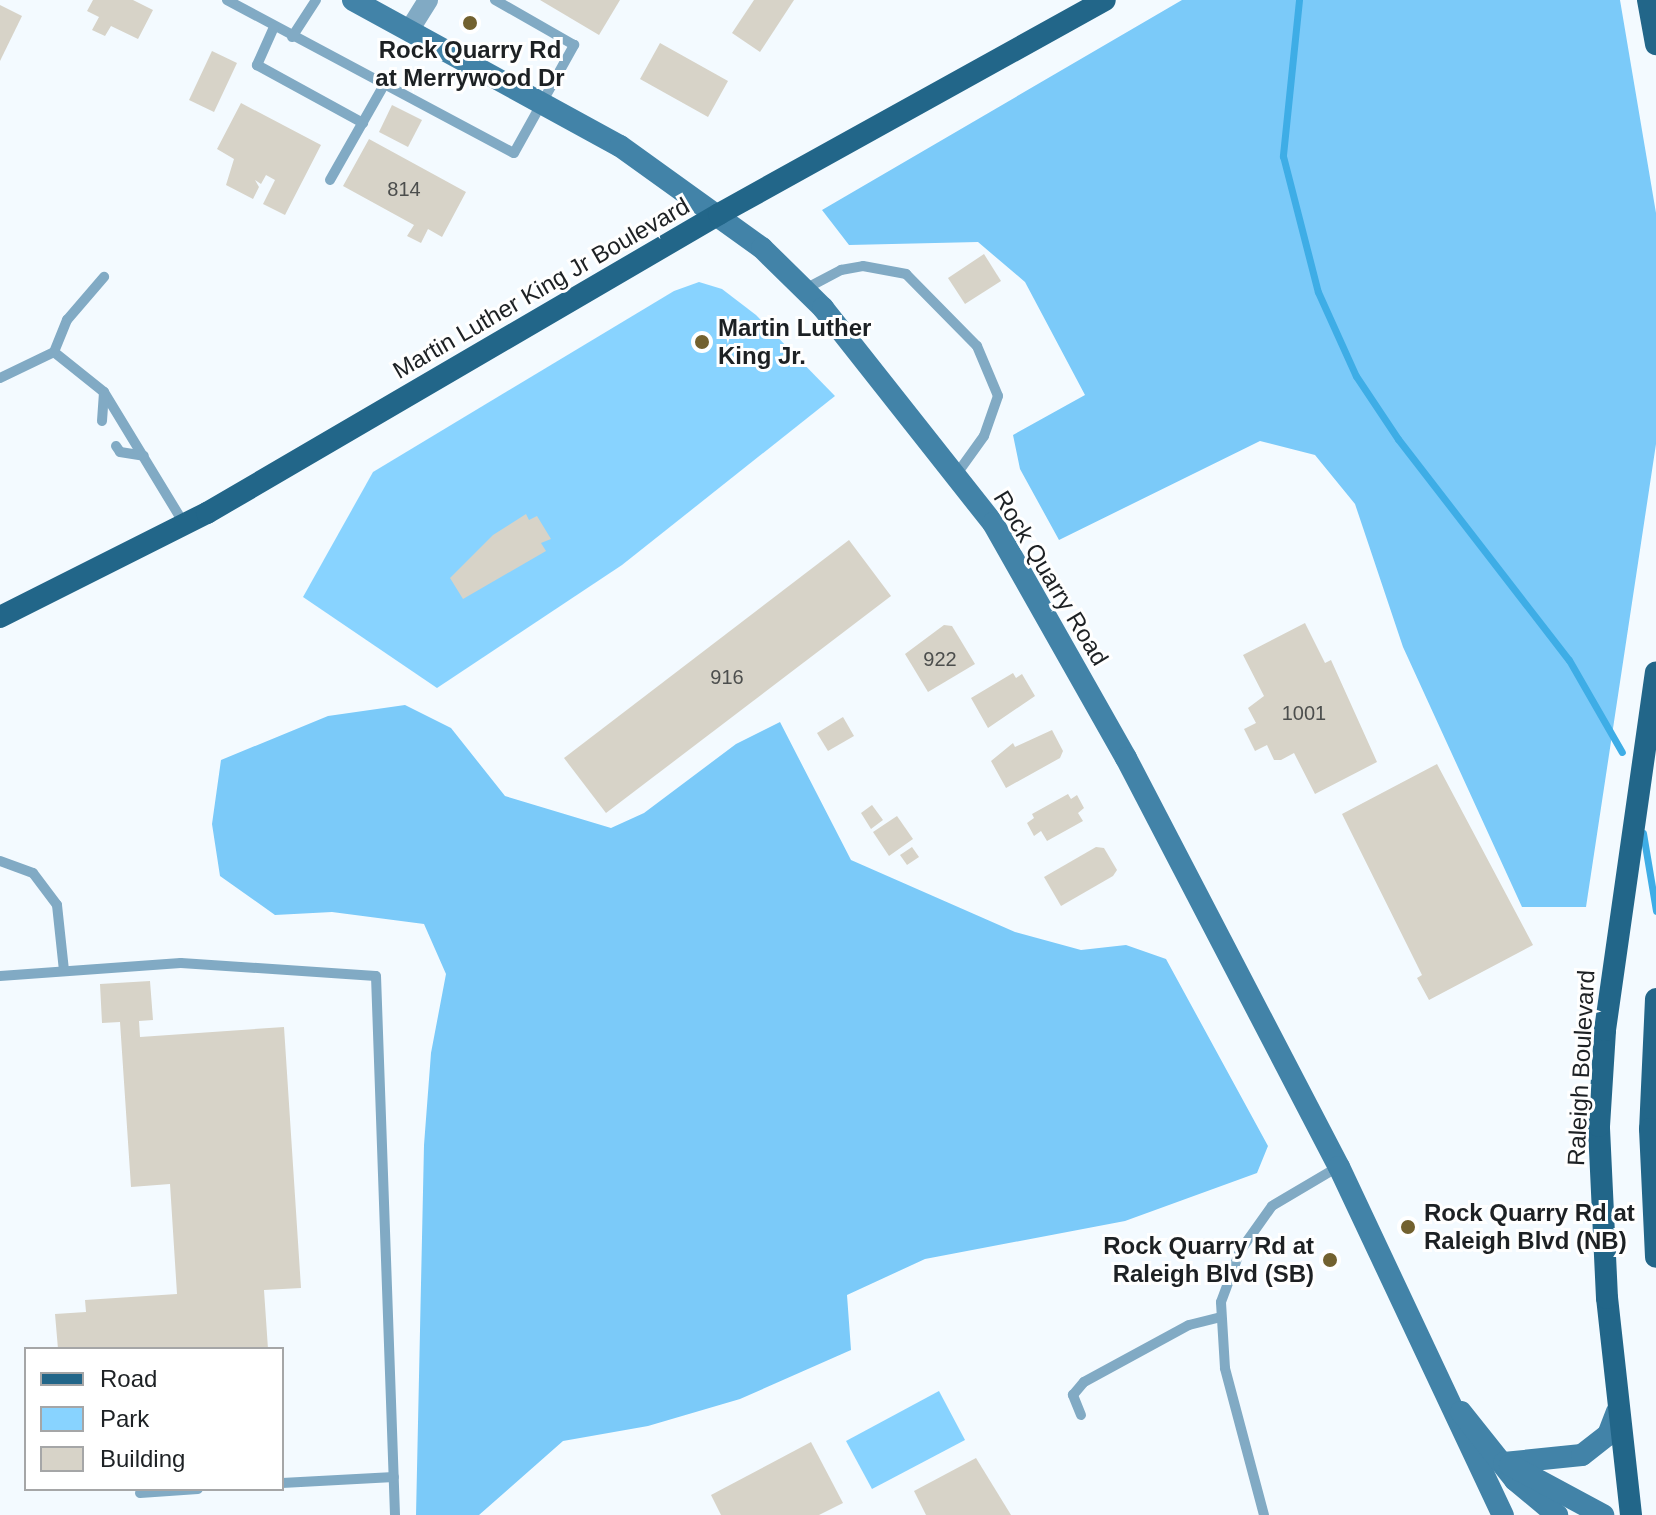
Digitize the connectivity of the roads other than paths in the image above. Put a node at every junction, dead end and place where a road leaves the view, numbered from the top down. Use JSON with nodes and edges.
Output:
{"nodes":[{"id":1,"x":227,"y":0,"type":"edge"},
{"id":2,"x":316,"y":0,"type":"edge"},
{"id":3,"x":353,"y":0,"type":"edge"},
{"id":4,"x":428,"y":0,"type":"edge"},
{"id":5,"x":495,"y":0,"type":"edge"},
{"id":6,"x":1105,"y":0,"type":"edge"},
{"id":7,"x":1648,"y":0,"type":"edge"},
{"id":8,"x":274,"y":27,"type":"junction"},
{"id":9,"x":410,"y":29,"type":"junction"},
{"id":10,"x":292,"y":37,"type":"junction"},
{"id":11,"x":1656,"y":44,"type":"edge"},
{"id":12,"x":384,"y":85,"type":"junction"},
{"id":13,"x":545,"y":103,"type":"junction"},
{"id":14,"x":363,"y":123,"type":"junction"},
{"id":15,"x":330,"y":180,"type":"dead end"},
{"id":16,"x":719,"y":214,"type":"junction"},
{"id":17,"x":104,"y":277,"type":"dead end"},
{"id":18,"x":804,"y":290,"type":"junction"},
{"id":19,"x":54,"y":352,"type":"junction"},
{"id":20,"x":0,"y":378,"type":"edge"},
{"id":21,"x":104,"y":392,"type":"junction"},
{"id":22,"x":102,"y":421,"type":"dead end"},
{"id":23,"x":116,"y":446,"type":"dead end"},
{"id":24,"x":144,"y":456,"type":"junction"},
{"id":25,"x":956,"y":475,"type":"junction"},
{"id":26,"x":185,"y":525,"type":"junction"},
{"id":27,"x":0,"y":617,"type":"edge"},
{"id":28,"x":1656,"y":673,"type":"edge"},
{"id":29,"x":1652,"y":737,"type":"edge"},
{"id":30,"x":0,"y":861,"type":"edge"},
{"id":31,"x":64,"y":971,"type":"junction"},
{"id":32,"x":0,"y":976,"type":"edge"},
{"id":33,"x":1656,"y":999,"type":"edge"},
{"id":34,"x":1339,"y":1167,"type":"junction"},
{"id":35,"x":1656,"y":1257,"type":"edge"},
{"id":36,"x":1220,"y":1317,"type":"junction"},
{"id":37,"x":1452,"y":1403,"type":"junction"},
{"id":38,"x":1617,"y":1412,"type":"junction"},
{"id":39,"x":1081,"y":1415,"type":"dead end"},
{"id":40,"x":1504,"y":1463,"type":"junction"},
{"id":41,"x":394,"y":1477,"type":"junction"},
{"id":42,"x":284,"y":1483,"type":"edge"},
{"id":43,"x":169,"y":1491,"type":"edge"},
{"id":44,"x":140,"y":1493,"type":"dead end"},
{"id":45,"x":395,"y":1515,"type":"edge"},
{"id":46,"x":1264,"y":1515,"type":"edge"},
{"id":47,"x":1503,"y":1515,"type":"edge"},
{"id":48,"x":1557,"y":1515,"type":"edge"},
{"id":49,"x":1603,"y":1515,"type":"edge"},
{"id":50,"x":1631,"y":1515,"type":"edge"}],
"edges":[{"from":1,"to":8,"type":"lane"},
{"from":2,"to":10,"type":"lane"},
{"from":3,"to":9,"type":"main road","name":"Rock Quarry Road"},
{"from":4,"to":9,"type":"street"},
{"from":5,"to":13,"type":"lane"},
{"from":6,"to":16,"type":"main road","name":"Martin Luther King Jr Boulevard"},
{"from":7,"to":11,"type":"main road"},
{"from":8,"to":10,"type":"lane"},
{"from":8,"to":14,"type":"lane"},
{"from":9,"to":13,"type":"main road","name":"Rock Quarry Road"},
{"from":10,"to":12,"type":"lane"},
{"from":12,"to":13,"type":"lane"},
{"from":12,"to":14,"type":"lane"},
{"from":13,"to":16,"type":"main road","name":"Rock Quarry Road"},
{"from":14,"to":15,"type":"lane"},
{"from":16,"to":18,"type":"main road","name":"Rock Quarry Road"},
{"from":16,"to":26,"type":"main road","name":"Martin Luther King Jr Boulevard"},
{"from":17,"to":19,"type":"lane"},
{"from":18,"to":25,"type":"main road","name":"Rock Quarry Road"},
{"from":18,"to":25,"type":"lane"},
{"from":19,"to":20,"type":"lane"},
{"from":19,"to":21,"type":"lane"},
{"from":21,"to":22,"type":"lane"},
{"from":21,"to":24,"type":"lane"},
{"from":23,"to":24,"type":"lane"},
{"from":24,"to":26,"type":"lane"},
{"from":25,"to":34,"type":"main road","name":"Rock Quarry Road"},
{"from":26,"to":27,"type":"main road","name":"Martin Luther King Jr Boulevard"},
{"from":28,"to":29,"type":"main road","name":"Raleigh Boulevard"},
{"from":29,"to":38,"type":"main road","name":"Raleigh Boulevard"},
{"from":30,"to":31,"type":"lane"},
{"from":31,"to":32,"type":"lane"},
{"from":31,"to":41,"type":"lane"},
{"from":33,"to":35,"type":"main road"},
{"from":34,"to":36,"type":"lane"},
{"from":34,"to":37,"type":"main road","name":"Rock Quarry Road"},
{"from":36,"to":39,"type":"lane"},
{"from":36,"to":46,"type":"lane"},
{"from":37,"to":40,"type":"main road","name":"Rock Quarry Road"},
{"from":37,"to":47,"type":"main road","name":"Rock Quarry Road"},
{"from":38,"to":40,"type":"main road"},
{"from":38,"to":50,"type":"main road","name":"Raleigh Boulevard"},
{"from":40,"to":48,"type":"main road","name":"Rock Quarry Road"},
{"from":40,"to":49,"type":"main road","name":"Rock Quarry Road"},
{"from":41,"to":42,"type":"lane"},
{"from":41,"to":45,"type":"lane"},
{"from":43,"to":44,"type":"lane"}]}
